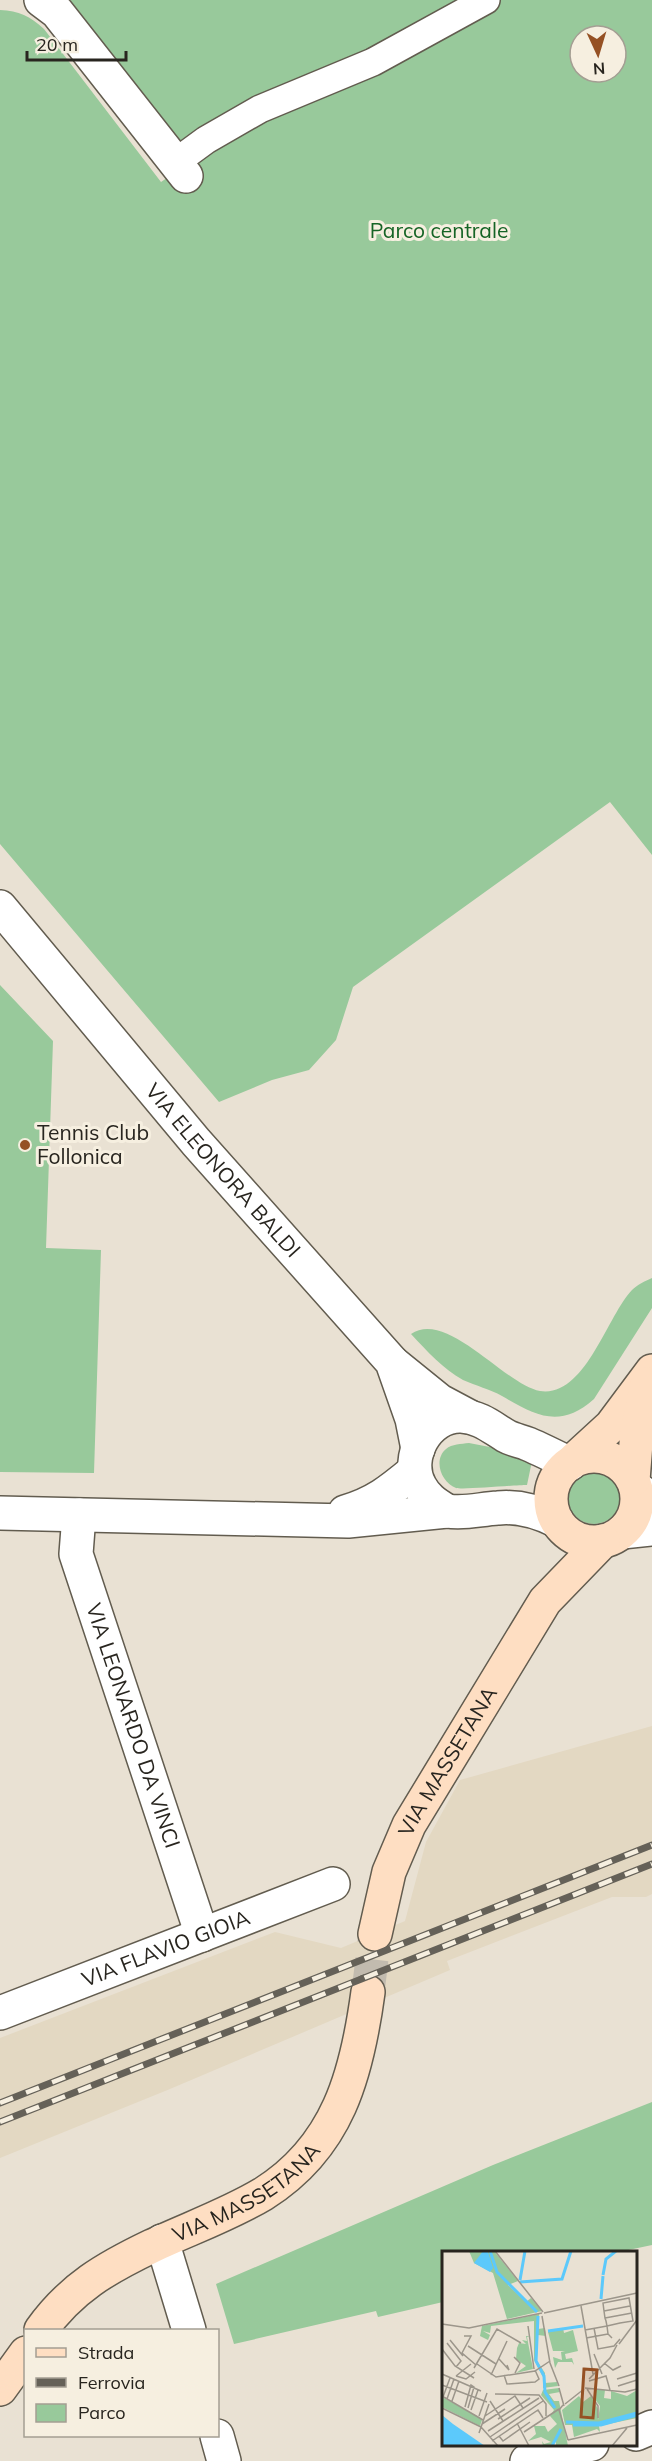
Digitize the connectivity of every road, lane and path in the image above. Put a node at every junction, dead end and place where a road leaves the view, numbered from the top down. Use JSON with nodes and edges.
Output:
{"nodes":[{"id":1,"x":41,"y":0,"type":"edge"},
{"id":2,"x":486,"y":0,"type":"edge"},
{"id":3,"x":181,"y":169,"type":"joint"},
{"id":4,"x":0,"y":907,"type":"edge"},
{"id":5,"x":392,"y":1362,"type":"junction"},
{"id":6,"x":650,"y":1375,"type":"edge"},
{"id":7,"x":470,"y":1417,"type":"junction"},
{"id":8,"x":416,"y":1460,"type":"junction"},
{"id":9,"x":572,"y":1461,"type":"junction"},
{"id":10,"x":640,"y":1489,"type":"edge"},
{"id":11,"x":447,"y":1511,"type":"junction"},
{"id":12,"x":0,"y":1513,"type":"edge"},
{"id":13,"x":79,"y":1515,"type":"junction"},
{"id":14,"x":319,"y":1520,"type":"junction"},
{"id":15,"x":559,"y":1523,"type":"junction"},
{"id":16,"x":626,"y":1534,"type":"edge"},
{"id":17,"x":545,"y":1600,"type":"junction"},
{"id":18,"x":333,"y":1884,"type":"dead end"},
{"id":19,"x":375,"y":1934,"type":"tunnel mouth"},
{"id":20,"x":202,"y":1935,"type":"junction"},
{"id":21,"x":368,"y":1992,"type":"tunnel mouth"},
{"id":22,"x":0,"y":2013,"type":"edge"},
{"id":23,"x":162,"y":2241,"type":"junction"},
{"id":24,"x":43,"y":2329,"type":"edge"},
{"id":25,"x":188,"y":2329,"type":"edge"},
{"id":26,"x":24,"y":2356,"type":"edge"},
{"id":27,"x":0,"y":2389,"type":"edge"},
{"id":28,"x":652,"y":2427,"type":"edge"},
{"id":29,"x":637,"y":2434,"type":"edge"},
{"id":30,"x":217,"y":2437,"type":"edge"},
{"id":31,"x":588,"y":2446,"type":"edge"},
{"id":32,"x":224,"y":2461,"type":"edge"},
{"id":33,"x":527,"y":2461,"type":"edge"}],
"edges":[{"from":1,"to":3,"type":"street"},
{"from":2,"to":3,"type":"street"},
{"from":4,"to":5,"type":"street","name":"VIA ELEONORA BALDI"},
{"from":5,"to":7,"type":"street"},
{"from":5,"to":8,"type":"street","name":"VIA ELEONORA BALDI"},
{"from":6,"to":9,"type":"main road","name":"VIA MASSETANA"},
{"from":6,"to":10,"type":"main road","name":"VIA MASSETANA"},
{"from":7,"to":8,"type":"street"},
{"from":7,"to":9,"type":"street"},
{"from":8,"to":11,"type":"street","name":"VIA ELEONORA BALDI"},
{"from":8,"to":14,"type":"street"},
{"from":9,"to":10,"type":"main road"},
{"from":9,"to":15,"type":"main road","name":"VIA MASSETANA"},
{"from":10,"to":16,"type":"main road","name":"VIA MASSETANA"},
{"from":11,"to":14,"type":"street"},
{"from":11,"to":15,"type":"street"},
{"from":12,"to":13,"type":"street"},
{"from":13,"to":14,"type":"street"},
{"from":13,"to":20,"type":"street","name":"VIA LEONARDO DA VINCI"},
{"from":15,"to":16,"type":"main road"},
{"from":15,"to":17,"type":"main road","name":"VIA MASSETANA"},
{"from":16,"to":17,"type":"main road","name":"VIA MASSETANA"},
{"from":17,"to":19,"type":"main road","name":"VIA MASSETANA"},
{"from":18,"to":20,"type":"street","name":"VIA FLAVIO GIOIA"},
{"from":20,"to":22,"type":"street","name":"VIA FLAVIO GIOIA"},
{"from":21,"to":23,"type":"main road","name":"VIA MASSETANA"},
{"from":23,"to":24,"type":"main road","name":"VIA MASSETANA"},
{"from":23,"to":25,"type":"street"},
{"from":26,"to":27,"type":"main road"},
{"from":28,"to":29,"type":"street"},
{"from":30,"to":32,"type":"street"},
{"from":31,"to":33,"type":"street"}]}
